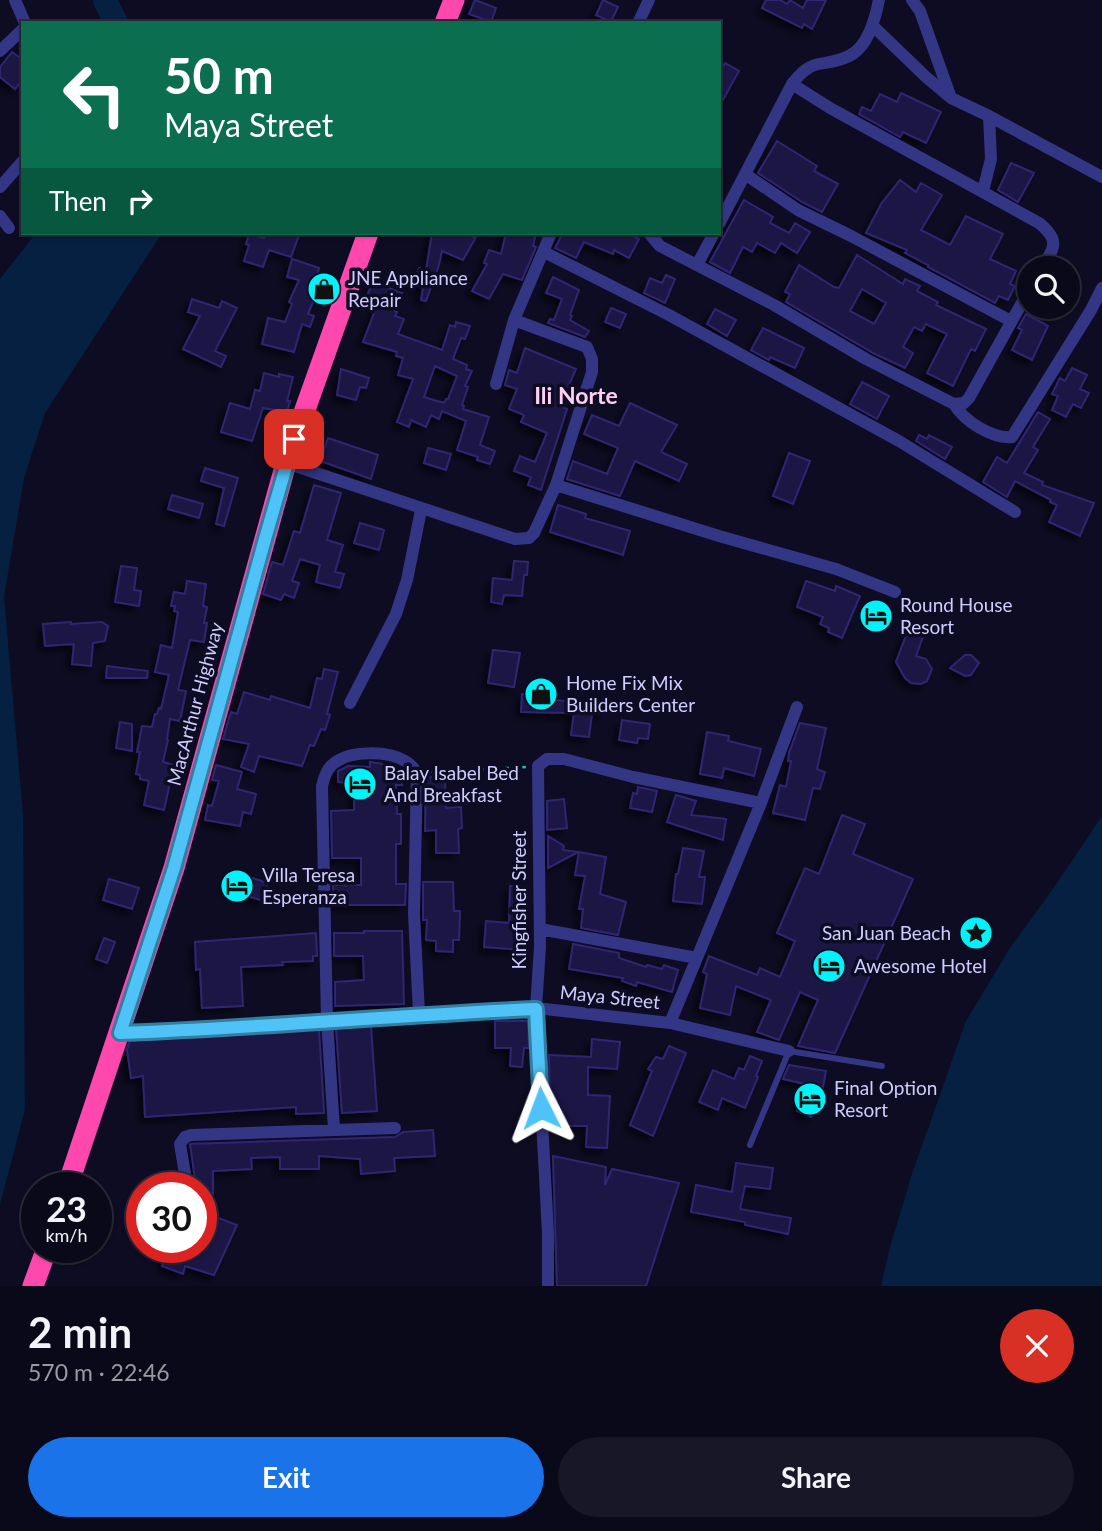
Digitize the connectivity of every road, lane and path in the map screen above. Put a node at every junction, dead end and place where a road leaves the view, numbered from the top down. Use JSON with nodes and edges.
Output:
{"nodes":[{"id":1,"x":15,"y":0,"type":"edge"},
{"id":2,"x":454,"y":0,"type":"edge"},
{"id":3,"x":649,"y":0,"type":"edge"},
{"id":4,"x":879,"y":0,"type":"edge"},
{"id":5,"x":912,"y":0,"type":"edge"},
{"id":6,"x":24,"y":21,"type":"edge"},
{"id":7,"x":446,"y":21,"type":"edge"},
{"id":8,"x":639,"y":21,"type":"edge"},
{"id":9,"x":873,"y":26,"type":"junction"},
{"id":10,"x":21,"y":31,"type":"edge"},
{"id":11,"x":0,"y":51,"type":"edge"},
{"id":12,"x":792,"y":84,"type":"junction"},
{"id":13,"x":951,"y":98,"type":"junction"},
{"id":14,"x":989,"y":116,"type":"junction"},
{"id":15,"x":21,"y":163,"type":"edge"},
{"id":16,"x":745,"y":174,"type":"junction"},
{"id":17,"x":1102,"y":177,"type":"edge"},
{"id":18,"x":0,"y":187,"type":"edge"},
{"id":19,"x":983,"y":191,"type":"junction"},
{"id":20,"x":0,"y":216,"type":"edge"},
{"id":21,"x":721,"y":220,"type":"edge"},
{"id":22,"x":9,"y":228,"type":"dead end"},
{"id":23,"x":367,"y":235,"type":"edge"},
{"id":24,"x":550,"y":235,"type":"edge"},
{"id":25,"x":651,"y":235,"type":"edge"},
{"id":26,"x":714,"y":235,"type":"edge"},
{"id":27,"x":544,"y":252,"type":"junction"},
{"id":28,"x":1049,"y":256,"type":"edge"},
{"id":29,"x":698,"y":265,"type":"junction"},
{"id":30,"x":1102,"y":288,"type":"edge"},
{"id":31,"x":1017,"y":311,"type":"edge"},
{"id":32,"x":514,"y":320,"type":"junction"},
{"id":33,"x":1011,"y":321,"type":"junction"},
{"id":34,"x":496,"y":384,"type":"dead end"},
{"id":35,"x":954,"y":404,"type":"junction"},
{"id":36,"x":286,"y":463,"type":"junction"},
{"id":37,"x":556,"y":485,"type":"junction"},
{"id":38,"x":421,"y":510,"type":"junction"},
{"id":39,"x":1014,"y":512,"type":"dead end"},
{"id":40,"x":895,"y":592,"type":"dead end"},
{"id":41,"x":350,"y":703,"type":"dead end"},
{"id":42,"x":797,"y":707,"type":"dead end"},
{"id":43,"x":538,"y":766,"type":"junction"},
{"id":44,"x":417,"y":772,"type":"junction"},
{"id":45,"x":761,"y":803,"type":"junction"},
{"id":46,"x":540,"y":929,"type":"junction"},
{"id":47,"x":697,"y":958,"type":"junction"},
{"id":48,"x":536,"y":1009,"type":"junction"},
{"id":49,"x":419,"y":1013,"type":"junction"},
{"id":50,"x":327,"y":1020,"type":"junction"},
{"id":51,"x":670,"y":1023,"type":"junction"},
{"id":52,"x":120,"y":1033,"type":"junction"},
{"id":53,"x":789,"y":1051,"type":"junction"},
{"id":54,"x":882,"y":1066,"type":"dead end"},
{"id":55,"x":334,"y":1129,"type":"junction"},
{"id":56,"x":395,"y":1129,"type":"dead end"},
{"id":57,"x":750,"y":1145,"type":"dead end"},
{"id":58,"x":72,"y":1172,"type":"edge"},
{"id":59,"x":185,"y":1172,"type":"edge"},
{"id":60,"x":41,"y":1263,"type":"edge"},
{"id":61,"x":33,"y":1286,"type":"edge"},
{"id":62,"x":548,"y":1286,"type":"edge"}],
"edges":[{"from":1,"to":6,"type":"street"},
{"from":2,"to":7,"type":"highway"},
{"from":3,"to":8,"type":"street"},
{"from":4,"to":9,"type":"street"},
{"from":5,"to":13,"type":"street"},
{"from":9,"to":12,"type":"street"},
{"from":9,"to":13,"type":"street"},
{"from":10,"to":11,"type":"street"},
{"from":12,"to":16,"type":"street"},
{"from":12,"to":19,"type":"street"},
{"from":13,"to":14,"type":"street"},
{"from":14,"to":17,"type":"street"},
{"from":14,"to":19,"type":"street"},
{"from":15,"to":18,"type":"street"},
{"from":16,"to":21,"type":"street"},
{"from":16,"to":33,"type":"street"},
{"from":19,"to":28,"type":"street"},
{"from":20,"to":22,"type":"street"},
{"from":23,"to":36,"type":"highway","name":"MacArthur Highway"},
{"from":24,"to":27,"type":"street"},
{"from":25,"to":29,"type":"street"},
{"from":26,"to":29,"type":"street"},
{"from":27,"to":32,"type":"street"},
{"from":27,"to":39,"type":"street"},
{"from":29,"to":35,"type":"street"},
{"from":30,"to":35,"type":"street"},
{"from":31,"to":33,"type":"street"},
{"from":32,"to":34,"type":"street"},
{"from":32,"to":37,"type":"street"},
{"from":33,"to":35,"type":"street"},
{"from":36,"to":38,"type":"street"},
{"from":36,"to":52,"type":"highway","name":"MacArthur Highway"},
{"from":37,"to":38,"type":"street"},
{"from":37,"to":40,"type":"street"},
{"from":38,"to":41,"type":"street"},
{"from":42,"to":45,"type":"street"},
{"from":43,"to":44,"type":"path"},
{"from":43,"to":45,"type":"street"},
{"from":43,"to":46,"type":"street","name":"Kingfisher Street"},
{"from":44,"to":49,"type":"street"},
{"from":44,"to":50,"type":"street"},
{"from":45,"to":47,"type":"street"},
{"from":46,"to":47,"type":"street"},
{"from":46,"to":48,"type":"street","name":"Kingfisher Street"},
{"from":47,"to":51,"type":"street"},
{"from":48,"to":49,"type":"street","name":"Maya Street"},
{"from":48,"to":51,"type":"street","name":"Maya Street"},
{"from":48,"to":62,"type":"street","name":"Kingfisher Street"},
{"from":49,"to":50,"type":"street","name":"Maya Street"},
{"from":50,"to":52,"type":"street","name":"Maya Street"},
{"from":50,"to":55,"type":"street"},
{"from":51,"to":53,"type":"street","name":"Maya Street"},
{"from":52,"to":58,"type":"highway","name":"MacArthur Highway"},
{"from":53,"to":54,"type":"lane","name":"Maya Street"},
{"from":53,"to":57,"type":"lane"},
{"from":55,"to":56,"type":"street"},
{"from":55,"to":59,"type":"street"},
{"from":60,"to":61,"type":"highway"}]}
